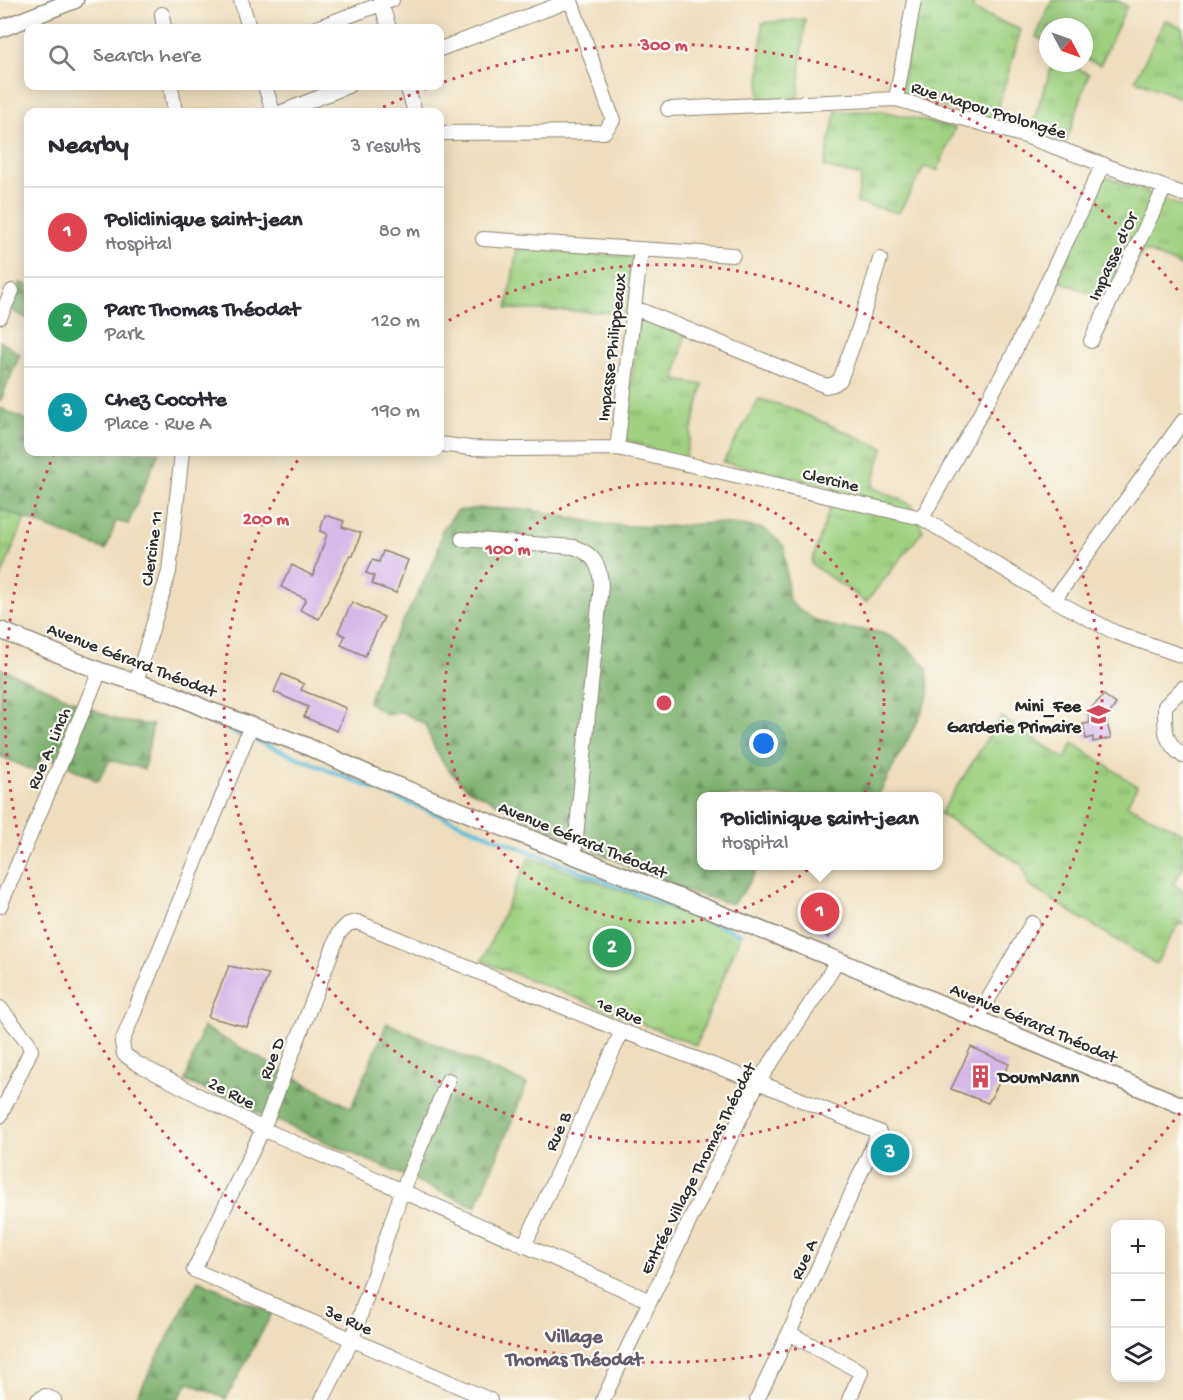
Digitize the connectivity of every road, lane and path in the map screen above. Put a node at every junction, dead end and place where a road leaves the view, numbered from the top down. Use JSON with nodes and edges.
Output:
{"nodes":[{"id":1,"x":75,"y":0,"type":"edge"},
{"id":2,"x":241,"y":0,"type":"edge"},
{"id":3,"x":571,"y":0,"type":"edge"},
{"id":4,"x":914,"y":0,"type":"edge"},
{"id":5,"x":384,"y":1,"type":"edge"},
{"id":6,"x":248,"y":24,"type":"edge"},
{"id":7,"x":326,"y":24,"type":"edge"},
{"id":8,"x":388,"y":24,"type":"edge"},
{"id":9,"x":0,"y":29,"type":"edge"},
{"id":10,"x":444,"y":48,"type":"edge"},
{"id":11,"x":172,"y":90,"type":"edge"},
{"id":12,"x":266,"y":90,"type":"edge"},
{"id":13,"x":338,"y":90,"type":"edge"},
{"id":14,"x":407,"y":90,"type":"edge"},
{"id":15,"x":896,"y":99,"type":"junction"},
{"id":16,"x":174,"y":108,"type":"edge"},
{"id":17,"x":272,"y":108,"type":"edge"},
{"id":18,"x":292,"y":108,"type":"edge"},
{"id":19,"x":414,"y":108,"type":"edge"},
{"id":20,"x":669,"y":109,"type":"dead end"},
{"id":21,"x":444,"y":133,"type":"edge"},
{"id":22,"x":1103,"y":164,"type":"junction"},
{"id":23,"x":1165,"y":187,"type":"junction"},
{"id":24,"x":1183,"y":194,"type":"edge"},
{"id":25,"x":483,"y":239,"type":"dead end"},
{"id":26,"x":641,"y":250,"type":"junction"},
{"id":27,"x":733,"y":255,"type":"dead end"},
{"id":28,"x":880,"y":259,"type":"dead end"},
{"id":29,"x":12,"y":291,"type":"dead end"},
{"id":30,"x":635,"y":308,"type":"junction"},
{"id":31,"x":0,"y":317,"type":"edge"},
{"id":32,"x":1091,"y":341,"type":"dead end"},
{"id":33,"x":1183,"y":421,"type":"edge"},
{"id":34,"x":444,"y":445,"type":"edge"},
{"id":35,"x":617,"y":448,"type":"junction"},
{"id":36,"x":182,"y":456,"type":"edge"},
{"id":37,"x":922,"y":518,"type":"junction"},
{"id":38,"x":462,"y":539,"type":"dead end"},
{"id":39,"x":1054,"y":600,"type":"junction"},
{"id":40,"x":0,"y":630,"type":"edge"},
{"id":41,"x":1183,"y":656,"type":"edge"},
{"id":42,"x":99,"y":674,"type":"junction"},
{"id":43,"x":136,"y":681,"type":"junction"},
{"id":44,"x":1183,"y":688,"type":"edge"},
{"id":45,"x":251,"y":726,"type":"junction"},
{"id":46,"x":1183,"y":756,"type":"edge"},
{"id":47,"x":574,"y":857,"type":"junction"},
{"id":48,"x":0,"y":906,"type":"edge"},
{"id":49,"x":1032,"y":923,"type":"dead end"},
{"id":50,"x":348,"y":924,"type":"joint"},
{"id":51,"x":837,"y":960,"type":"junction"},
{"id":52,"x":0,"y":1008,"type":"edge"},
{"id":53,"x":977,"y":1019,"type":"junction"},
{"id":54,"x":622,"y":1031,"type":"junction"},
{"id":55,"x":448,"y":1080,"type":"dead end"},
{"id":56,"x":758,"y":1082,"type":"junction"},
{"id":57,"x":1182,"y":1104,"type":"edge"},
{"id":58,"x":0,"y":1116,"type":"edge"},
{"id":59,"x":263,"y":1129,"type":"junction"},
{"id":60,"x":879,"y":1132,"type":"joint"},
{"id":61,"x":402,"y":1191,"type":"junction"},
{"id":62,"x":524,"y":1246,"type":"junction"},
{"id":63,"x":194,"y":1270,"type":"joint"},
{"id":64,"x":650,"y":1301,"type":"junction"},
{"id":65,"x":789,"y":1333,"type":"junction"},
{"id":66,"x":352,"y":1340,"type":"junction"},
{"id":67,"x":38,"y":1400,"type":"edge"},
{"id":68,"x":54,"y":1400,"type":"edge"},
{"id":69,"x":322,"y":1400,"type":"edge"},
{"id":70,"x":490,"y":1400,"type":"edge"},
{"id":71,"x":603,"y":1400,"type":"edge"},
{"id":72,"x":757,"y":1400,"type":"edge"},
{"id":73,"x":849,"y":1400,"type":"edge"}],
"edges":[{"from":1,"to":9,"type":"street"},
{"from":2,"to":6,"type":"street"},
{"from":3,"to":10,"type":"street"},
{"from":3,"to":21,"type":"street"},
{"from":4,"to":15,"type":"street"},
{"from":5,"to":7,"type":"street"},
{"from":5,"to":8,"type":"street"},
{"from":11,"to":16,"type":"street"},
{"from":12,"to":17,"type":"street"},
{"from":13,"to":18,"type":"street"},
{"from":14,"to":19,"type":"street"},
{"from":15,"to":20,"type":"street","name":"Rue Mapou Prolongée"},
{"from":15,"to":22,"type":"street","name":"Rue Mapou Prolongée"},
{"from":22,"to":23,"type":"street","name":"Rue Mapou Prolongée"},
{"from":22,"to":37,"type":"street"},
{"from":23,"to":24,"type":"street","name":"Rue Mapou Prolongée"},
{"from":23,"to":32,"type":"street","name":"Impasse d'Or"},
{"from":25,"to":26,"type":"street"},
{"from":26,"to":27,"type":"street"},
{"from":26,"to":30,"type":"street","name":"Impasse Philippeaux"},
{"from":28,"to":30,"type":"street"},
{"from":29,"to":31,"type":"street"},
{"from":30,"to":35,"type":"street","name":"Impasse Philippeaux"},
{"from":33,"to":39,"type":"street"},
{"from":34,"to":35,"type":"street","name":"Clercine"},
{"from":35,"to":37,"type":"street","name":"Clercine"},
{"from":36,"to":43,"type":"street","name":"Clercine 11"},
{"from":37,"to":39,"type":"street","name":"Clercine"},
{"from":38,"to":47,"type":"street"},
{"from":39,"to":41,"type":"street","name":"Clercine"},
{"from":40,"to":42,"type":"street","name":"Avenue Gérard Théodat"},
{"from":42,"to":43,"type":"street","name":"Avenue Gérard Théodat"},
{"from":42,"to":48,"type":"street","name":"Rue A. Linch"},
{"from":43,"to":45,"type":"street","name":"Avenue Gérard Théodat"},
{"from":44,"to":46,"type":"street"},
{"from":45,"to":47,"type":"street","name":"Avenue Gérard Théodat"},
{"from":45,"to":59,"type":"street","name":"2e Rue"},
{"from":47,"to":51,"type":"street","name":"Avenue Gérard Théodat"},
{"from":49,"to":53,"type":"street"},
{"from":50,"to":54,"type":"street","name":"1e Rue"},
{"from":50,"to":59,"type":"street","name":"Rue D"},
{"from":51,"to":53,"type":"street","name":"Avenue Gérard Théodat"},
{"from":51,"to":56,"type":"street","name":"Entrée Village Thomas Théodat"},
{"from":52,"to":58,"type":"street"},
{"from":53,"to":57,"type":"street","name":"Avenue Gérard Théodat"},
{"from":54,"to":56,"type":"street","name":"1e Rue"},
{"from":54,"to":62,"type":"street","name":"Rue B"},
{"from":55,"to":61,"type":"street"},
{"from":56,"to":60,"type":"street","name":"1e Rue"},
{"from":56,"to":64,"type":"street","name":"Entrée Village Thomas Théodat"},
{"from":59,"to":61,"type":"street","name":"2e Rue"},
{"from":59,"to":63,"type":"street","name":"Rue D"},
{"from":60,"to":65,"type":"street","name":"Rue A"},
{"from":61,"to":62,"type":"street","name":"2e Rue"},
{"from":61,"to":66,"type":"street"},
{"from":62,"to":64,"type":"street","name":"2e Rue"},
{"from":63,"to":66,"type":"street","name":"3e Rue"},
{"from":64,"to":71,"type":"street","name":"Entrée Village Thomas Théodat"},
{"from":65,"to":72,"type":"street","name":"Rue A"},
{"from":65,"to":73,"type":"street"},
{"from":66,"to":69,"type":"street"},
{"from":66,"to":70,"type":"street","name":"3e Rue"},
{"from":67,"to":68,"type":"street"}]}
